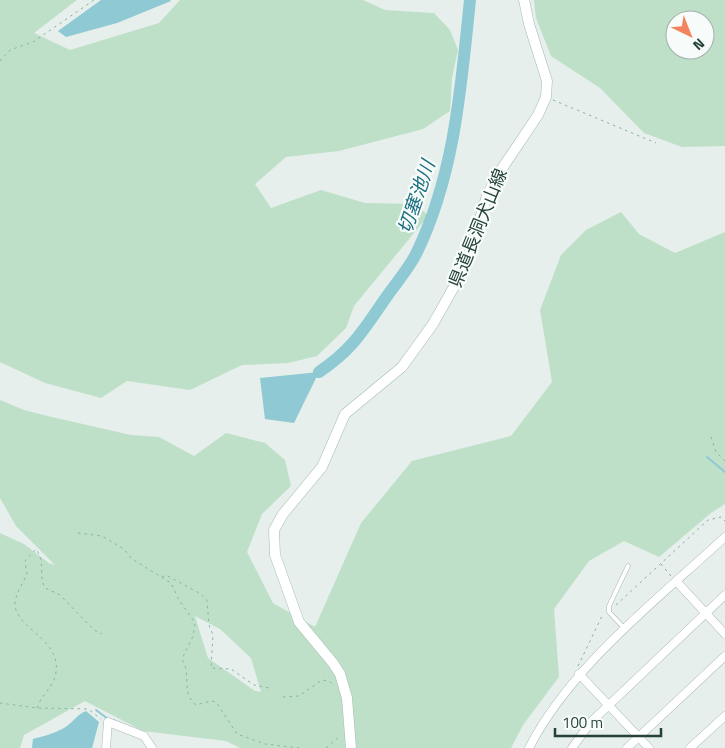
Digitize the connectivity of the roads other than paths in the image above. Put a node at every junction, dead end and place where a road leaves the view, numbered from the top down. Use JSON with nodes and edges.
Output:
{"nodes":[{"id":1,"x":524,"y":0,"type":"edge"},
{"id":2,"x":725,"y":537,"type":"edge"},
{"id":3,"x":628,"y":566,"type":"dead end"},
{"id":4,"x":677,"y":582,"type":"junction"},
{"id":5,"x":725,"y":596,"type":"edge"},
{"id":6,"x":706,"y":613,"type":"junction"},
{"id":7,"x":626,"y":630,"type":"junction"},
{"id":8,"x":725,"y":634,"type":"edge"},
{"id":9,"x":725,"y":656,"type":"edge"},
{"id":10,"x":579,"y":674,"type":"junction"},
{"id":11,"x":609,"y":705,"type":"junction"},
{"id":12,"x":725,"y":716,"type":"edge"},
{"id":13,"x":639,"y":737,"type":"junction"},
{"id":14,"x":106,"y":748,"type":"edge"},
{"id":15,"x":152,"y":748,"type":"edge"},
{"id":16,"x":351,"y":748,"type":"edge"},
{"id":17,"x":529,"y":748,"type":"edge"},
{"id":18,"x":572,"y":748,"type":"edge"},
{"id":19,"x":627,"y":748,"type":"edge"},
{"id":20,"x":649,"y":748,"type":"edge"},
{"id":21,"x":690,"y":748,"type":"edge"}],
"edges":[{"from":1,"to":16,"type":"main road","name":"県道長洞犬山線"},
{"from":2,"to":4,"type":"street"},
{"from":3,"to":7,"type":"lane"},
{"from":4,"to":6,"type":"street"},
{"from":4,"to":7,"type":"street"},
{"from":5,"to":6,"type":"street"},
{"from":6,"to":8,"type":"street"},
{"from":6,"to":11,"type":"street"},
{"from":7,"to":10,"type":"street"},
{"from":9,"to":13,"type":"street"},
{"from":10,"to":11,"type":"street"},
{"from":10,"to":17,"type":"street"},
{"from":11,"to":13,"type":"street"},
{"from":11,"to":18,"type":"street"},
{"from":12,"to":21,"type":"street"},
{"from":13,"to":19,"type":"street"},
{"from":13,"to":20,"type":"street"},
{"from":14,"to":15,"type":"street"}]}
